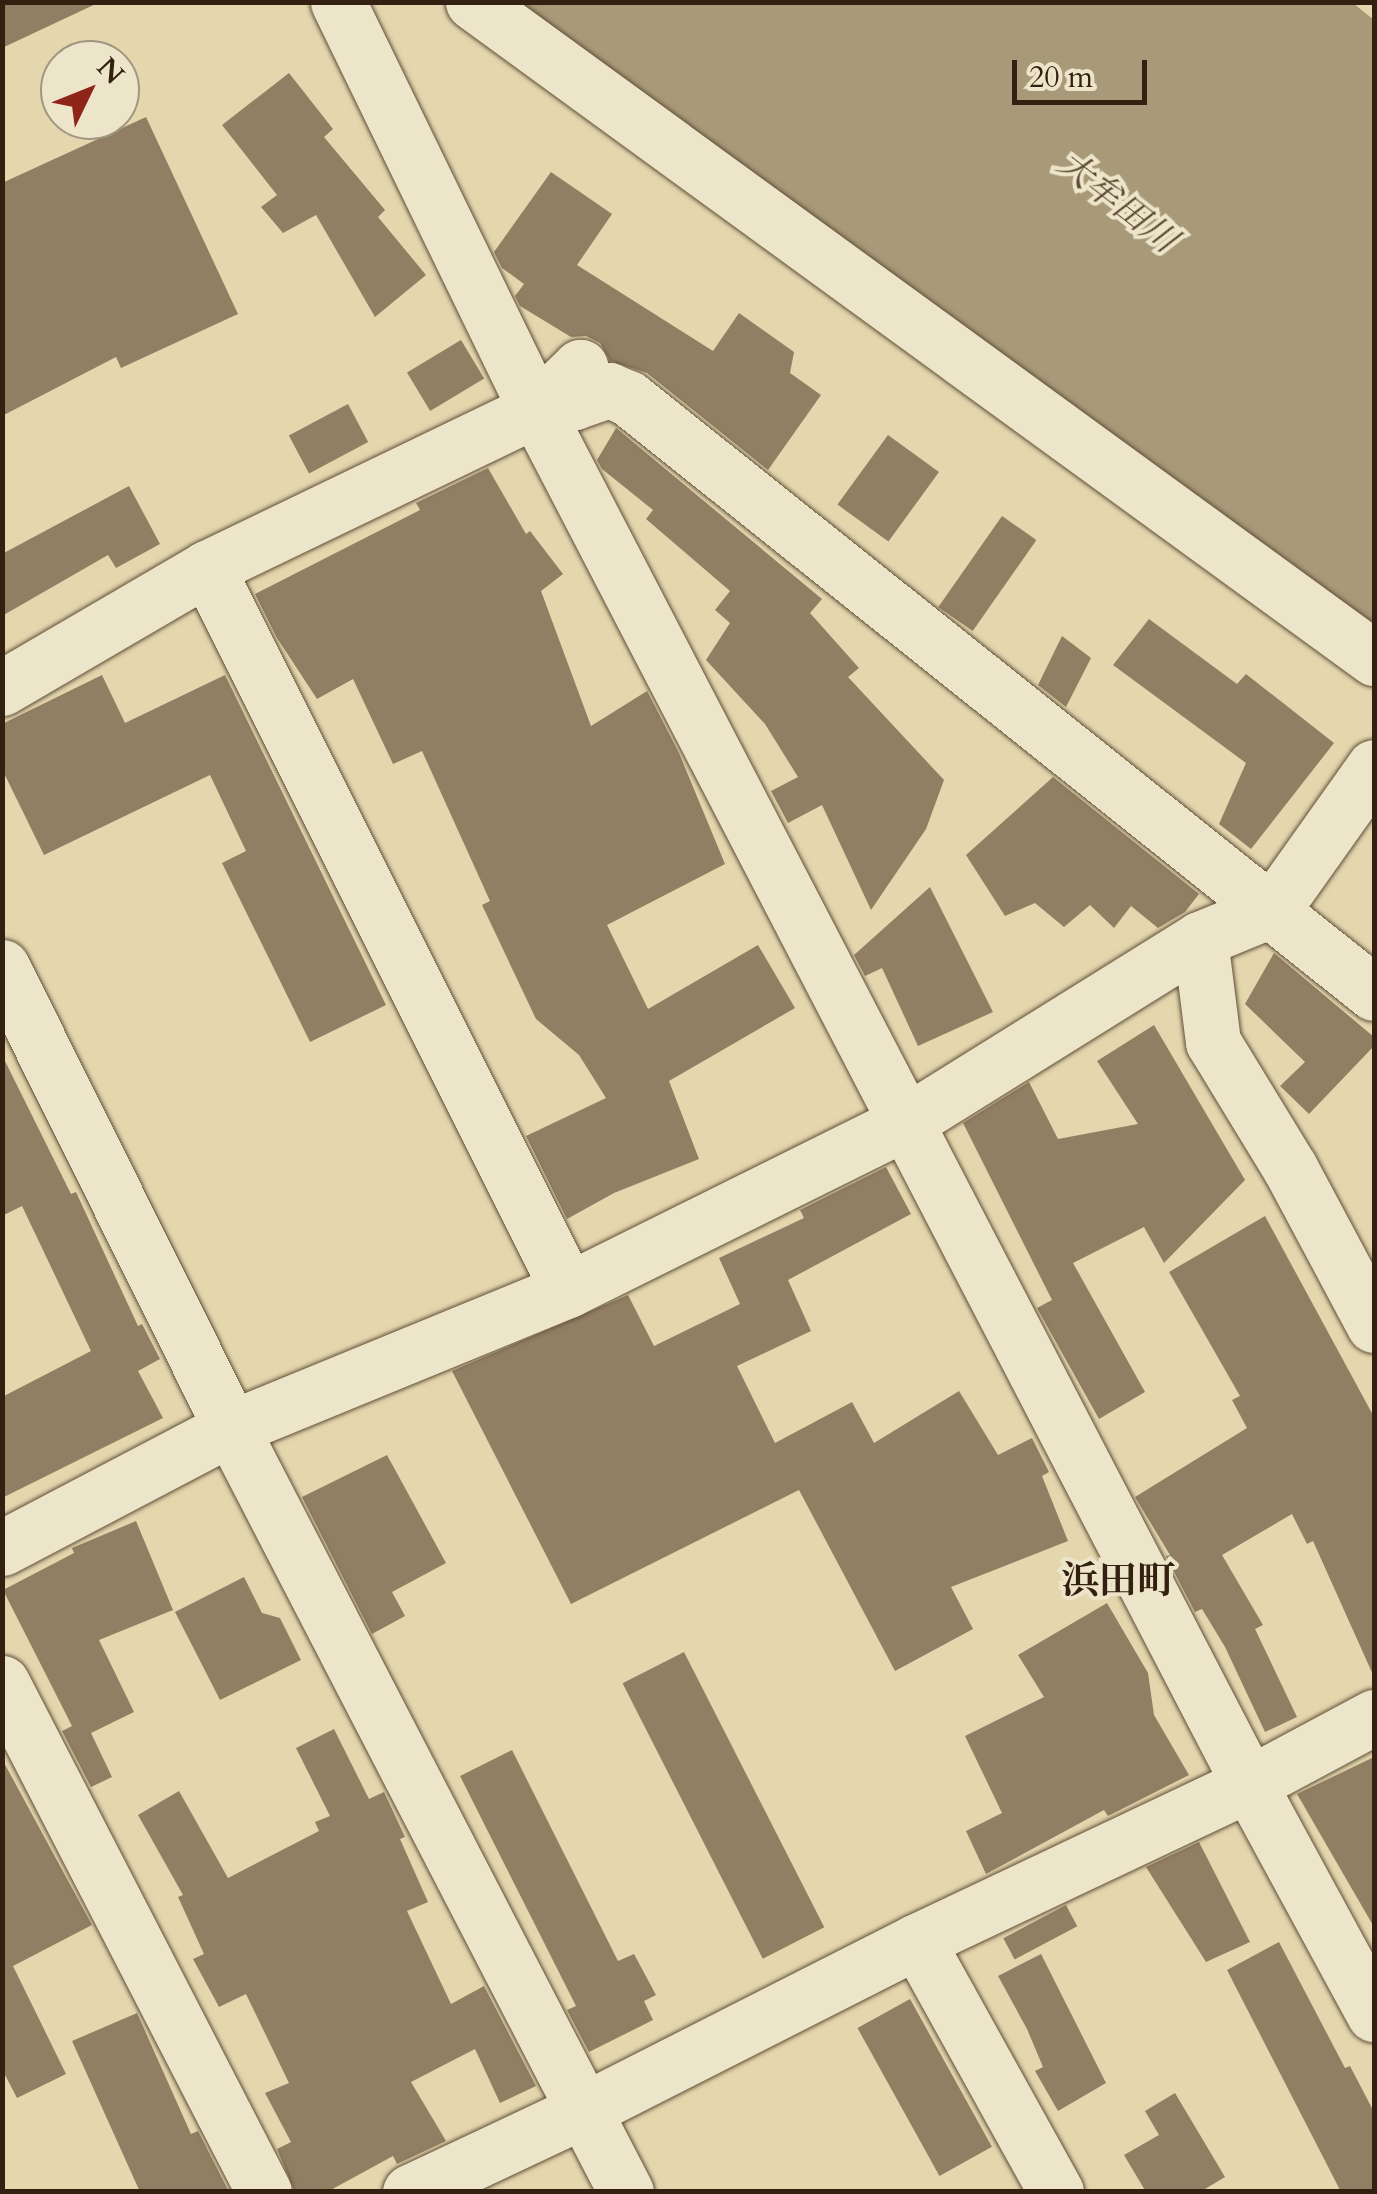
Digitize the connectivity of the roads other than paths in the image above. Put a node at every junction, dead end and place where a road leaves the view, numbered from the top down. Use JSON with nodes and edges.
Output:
{"nodes":[{"id":1,"x":338,"y":2,"type":"edge"},
{"id":2,"x":473,"y":2,"type":"edge"},
{"id":3,"x":536,"y":410,"type":"junction"},
{"id":4,"x":207,"y":568,"type":"junction"},
{"id":5,"x":1374,"y":658,"type":"edge"},
{"id":6,"x":2,"y":688,"type":"edge"},
{"id":7,"x":1374,"y":766,"type":"edge"},
{"id":8,"x":1272,"y":908,"type":"junction"},
{"id":9,"x":1200,"y":940,"type":"junction"},
{"id":10,"x":2,"y":967,"type":"edge"},
{"id":11,"x":1374,"y":993,"type":"edge"},
{"id":12,"x":906,"y":1122,"type":"junction"},
{"id":13,"x":568,"y":1290,"type":"junction"},
{"id":14,"x":1374,"y":1324,"type":"edge"},
{"id":15,"x":231,"y":1428,"type":"junction"},
{"id":16,"x":2,"y":1548,"type":"edge"},
{"id":17,"x":2,"y":1683,"type":"edge"},
{"id":18,"x":1374,"y":1717,"type":"edge"},
{"id":19,"x":1249,"y":1784,"type":"junction"},
{"id":20,"x":918,"y":1941,"type":"junction"},
{"id":21,"x":1374,"y":2014,"type":"edge"},
{"id":22,"x":584,"y":2110,"type":"junction"},
{"id":23,"x":264,"y":2192,"type":"edge"},
{"id":24,"x":410,"y":2192,"type":"edge"},
{"id":25,"x":626,"y":2192,"type":"edge"},
{"id":26,"x":1056,"y":2192,"type":"edge"}],
"edges":[{"from":1,"to":3,"type":"street"},
{"from":2,"to":5,"type":"street"},
{"from":3,"to":4,"type":"street"},
{"from":3,"to":8,"type":"street"},
{"from":3,"to":12,"type":"street"},
{"from":4,"to":6,"type":"street"},
{"from":4,"to":13,"type":"street"},
{"from":7,"to":8,"type":"street"},
{"from":8,"to":9,"type":"street"},
{"from":8,"to":11,"type":"street"},
{"from":9,"to":12,"type":"street"},
{"from":9,"to":14,"type":"street"},
{"from":10,"to":15,"type":"street"},
{"from":12,"to":13,"type":"street"},
{"from":12,"to":19,"type":"street"},
{"from":13,"to":15,"type":"street"},
{"from":15,"to":16,"type":"street"},
{"from":15,"to":22,"type":"street"},
{"from":17,"to":23,"type":"street"},
{"from":18,"to":19,"type":"street"},
{"from":19,"to":20,"type":"street"},
{"from":19,"to":21,"type":"street"},
{"from":20,"to":22,"type":"street"},
{"from":20,"to":26,"type":"street"},
{"from":22,"to":24,"type":"street"},
{"from":22,"to":25,"type":"street"}]}
